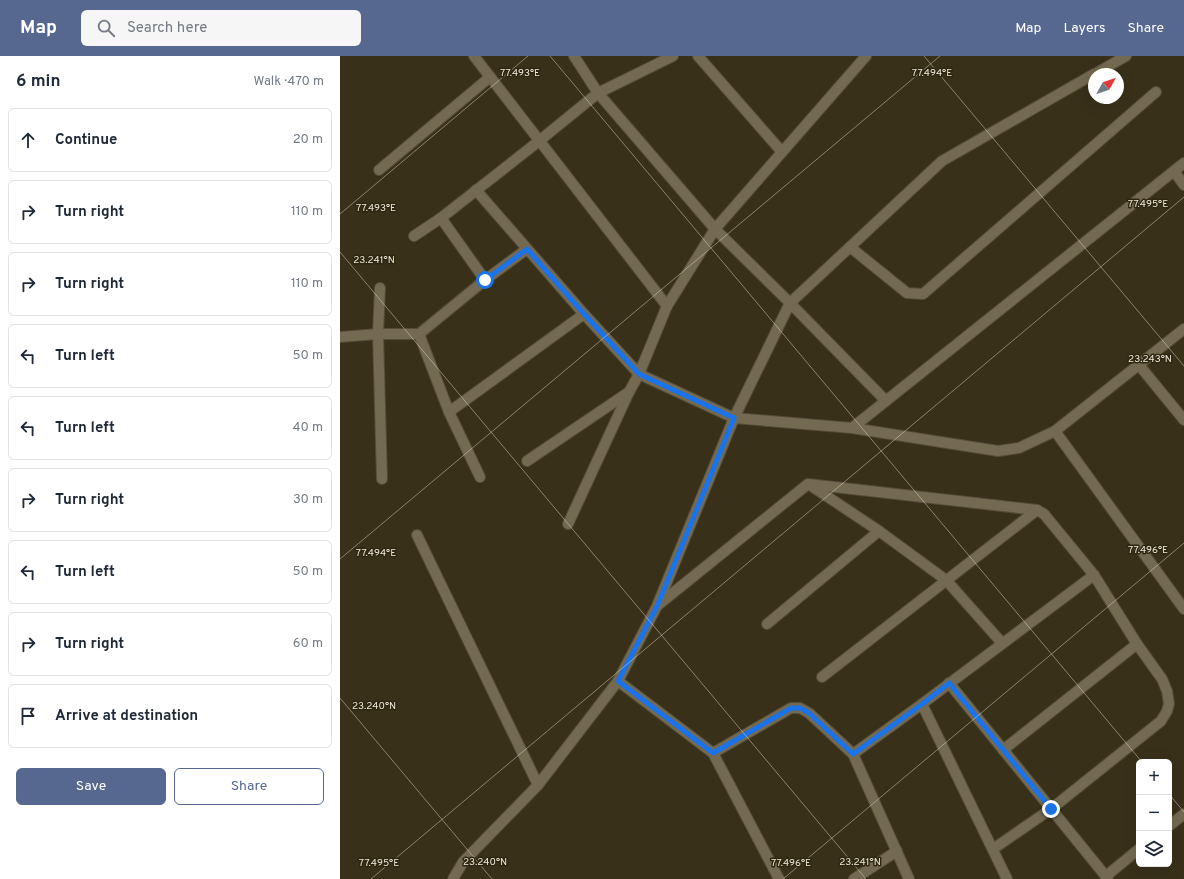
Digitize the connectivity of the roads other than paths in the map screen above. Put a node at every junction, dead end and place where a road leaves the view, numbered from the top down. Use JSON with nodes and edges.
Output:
{"nodes":[{"id":1,"x":474,"y":56,"type":"edge"},
{"id":2,"x":574,"y":56,"type":"edge"},
{"id":3,"x":673,"y":56,"type":"edge"},
{"id":4,"x":698,"y":56,"type":"edge"},
{"id":5,"x":866,"y":56,"type":"edge"},
{"id":6,"x":1126,"y":56,"type":"edge"},
{"id":7,"x":1105,"y":68,"type":"edge"},
{"id":8,"x":490,"y":77,"type":"junction"},
{"id":9,"x":1088,"y":77,"type":"edge"},
{"id":10,"x":1156,"y":92,"type":"dead end"},
{"id":11,"x":598,"y":93,"type":"junction"},
{"id":12,"x":540,"y":141,"type":"junction"},
{"id":13,"x":782,"y":152,"type":"junction"},
{"id":14,"x":1184,"y":163,"type":"edge"},
{"id":15,"x":379,"y":170,"type":"dead end"},
{"id":16,"x":1174,"y":172,"type":"junction"},
{"id":17,"x":1184,"y":185,"type":"edge"},
{"id":18,"x":476,"y":190,"type":"junction"},
{"id":19,"x":441,"y":218,"type":"junction"},
{"id":20,"x":714,"y":229,"type":"junction"},
{"id":21,"x":414,"y":236,"type":"dead end"},
{"id":22,"x":850,"y":247,"type":"junction"},
{"id":23,"x":527,"y":249,"type":"junction"},
{"id":24,"x":485,"y":280,"type":"junction"},
{"id":25,"x":380,"y":288,"type":"dead end"},
{"id":26,"x":790,"y":303,"type":"junction"},
{"id":27,"x":667,"y":306,"type":"junction"},
{"id":28,"x":584,"y":314,"type":"junction"},
{"id":29,"x":1184,"y":329,"type":"edge"},
{"id":30,"x":378,"y":334,"type":"junction"},
{"id":31,"x":419,"y":334,"type":"junction"},
{"id":32,"x":340,"y":337,"type":"edge"},
{"id":33,"x":1139,"y":365,"type":"junction"},
{"id":34,"x":639,"y":374,"type":"junction"},
{"id":35,"x":629,"y":392,"type":"junction"},
{"id":36,"x":886,"y":401,"type":"junction"},
{"id":37,"x":449,"y":412,"type":"junction"},
{"id":38,"x":734,"y":418,"type":"junction"},
{"id":39,"x":1184,"y":420,"type":"edge"},
{"id":40,"x":852,"y":428,"type":"junction"},
{"id":41,"x":1055,"y":431,"type":"junction"},
{"id":42,"x":526,"y":461,"type":"dead end"},
{"id":43,"x":480,"y":477,"type":"dead end"},
{"id":44,"x":382,"y":479,"type":"dead end"},
{"id":45,"x":808,"y":484,"type":"junction"},
{"id":46,"x":1037,"y":510,"type":"junction"},
{"id":47,"x":568,"y":524,"type":"dead end"},
{"id":48,"x":879,"y":531,"type":"junction"},
{"id":49,"x":417,"y":535,"type":"dead end"},
{"id":50,"x":1094,"y":575,"type":"junction"},
{"id":51,"x":946,"y":580,"type":"junction"},
{"id":52,"x":657,"y":606,"type":"junction"},
{"id":53,"x":1184,"y":609,"type":"edge"},
{"id":54,"x":767,"y":624,"type":"dead end"},
{"id":55,"x":1002,"y":643,"type":"junction"},
{"id":56,"x":1138,"y":644,"type":"junction"},
{"id":57,"x":822,"y":677,"type":"dead end"},
{"id":58,"x":618,"y":681,"type":"junction"},
{"id":59,"x":949,"y":683,"type":"junction"},
{"id":60,"x":922,"y":704,"type":"junction"},
{"id":61,"x":1003,"y":750,"type":"junction"},
{"id":62,"x":713,"y":753,"type":"junction"},
{"id":63,"x":853,"y":754,"type":"junction"},
{"id":64,"x":538,"y":785,"type":"junction"},
{"id":65,"x":1051,"y":809,"type":"junction"},
{"id":66,"x":1184,"y":814,"type":"edge"},
{"id":67,"x":1172,"y":824,"type":"edge"},
{"id":68,"x":993,"y":849,"type":"junction"},
{"id":69,"x":897,"y":851,"type":"junction"},
{"id":70,"x":1136,"y":853,"type":"edge"},
{"id":71,"x":1107,"y":878,"type":"edge"},
{"id":72,"x":453,"y":879,"type":"edge"},
{"id":73,"x":779,"y":879,"type":"edge"},
{"id":74,"x":854,"y":879,"type":"edge"},
{"id":75,"x":909,"y":879,"type":"edge"},
{"id":76,"x":1007,"y":879,"type":"edge"}],
"edges":[{"from":1,"to":8,"type":"street"},
{"from":2,"to":11,"type":"street"},
{"from":3,"to":11,"type":"street"},
{"from":4,"to":13,"type":"street"},
{"from":5,"to":13,"type":"street"},
{"from":6,"to":7,"type":"street"},
{"from":8,"to":12,"type":"street"},
{"from":8,"to":15,"type":"street"},
{"from":9,"to":22,"type":"street"},
{"from":10,"to":22,"type":"street"},
{"from":11,"to":12,"type":"street"},
{"from":11,"to":20,"type":"street"},
{"from":12,"to":18,"type":"street"},
{"from":12,"to":27,"type":"street"},
{"from":13,"to":20,"type":"street"},
{"from":14,"to":16,"type":"street"},
{"from":16,"to":17,"type":"street"},
{"from":16,"to":36,"type":"street"},
{"from":18,"to":19,"type":"street"},
{"from":18,"to":23,"type":"street"},
{"from":19,"to":21,"type":"street"},
{"from":19,"to":24,"type":"street"},
{"from":20,"to":26,"type":"street"},
{"from":20,"to":27,"type":"street"},
{"from":22,"to":26,"type":"street"},
{"from":23,"to":24,"type":"street"},
{"from":23,"to":28,"type":"street"},
{"from":24,"to":31,"type":"street"},
{"from":25,"to":30,"type":"street"},
{"from":26,"to":36,"type":"street"},
{"from":26,"to":38,"type":"street"},
{"from":27,"to":34,"type":"street"},
{"from":28,"to":34,"type":"street"},
{"from":28,"to":37,"type":"street"},
{"from":29,"to":33,"type":"street"},
{"from":30,"to":31,"type":"street"},
{"from":30,"to":32,"type":"street"},
{"from":30,"to":44,"type":"street"},
{"from":31,"to":37,"type":"street"},
{"from":33,"to":39,"type":"street"},
{"from":33,"to":41,"type":"street"},
{"from":34,"to":35,"type":"street"},
{"from":34,"to":38,"type":"street"},
{"from":35,"to":42,"type":"street"},
{"from":35,"to":47,"type":"street"},
{"from":36,"to":40,"type":"street"},
{"from":37,"to":43,"type":"street"},
{"from":38,"to":40,"type":"street"},
{"from":38,"to":52,"type":"street"},
{"from":40,"to":41,"type":"street"},
{"from":41,"to":53,"type":"street"},
{"from":45,"to":46,"type":"street"},
{"from":45,"to":48,"type":"street"},
{"from":45,"to":52,"type":"street"},
{"from":46,"to":50,"type":"street"},
{"from":46,"to":51,"type":"street"},
{"from":48,"to":51,"type":"street"},
{"from":48,"to":54,"type":"street"},
{"from":49,"to":64,"type":"street"},
{"from":50,"to":55,"type":"street"},
{"from":50,"to":56,"type":"street"},
{"from":51,"to":55,"type":"street"},
{"from":51,"to":57,"type":"street"},
{"from":52,"to":58,"type":"street"},
{"from":55,"to":59,"type":"street"},
{"from":56,"to":61,"type":"street"},
{"from":56,"to":65,"type":"street"},
{"from":58,"to":62,"type":"street"},
{"from":58,"to":64,"type":"street"},
{"from":59,"to":60,"type":"street"},
{"from":59,"to":61,"type":"street"},
{"from":60,"to":63,"type":"street"},
{"from":60,"to":68,"type":"street"},
{"from":61,"to":65,"type":"street"},
{"from":62,"to":63,"type":"street"},
{"from":62,"to":73,"type":"street"},
{"from":63,"to":69,"type":"street"},
{"from":64,"to":72,"type":"street"},
{"from":65,"to":68,"type":"street"},
{"from":65,"to":71,"type":"street"},
{"from":66,"to":67,"type":"street"},
{"from":68,"to":76,"type":"street"},
{"from":69,"to":74,"type":"street"},
{"from":69,"to":75,"type":"street"},
{"from":70,"to":71,"type":"street"}]}
